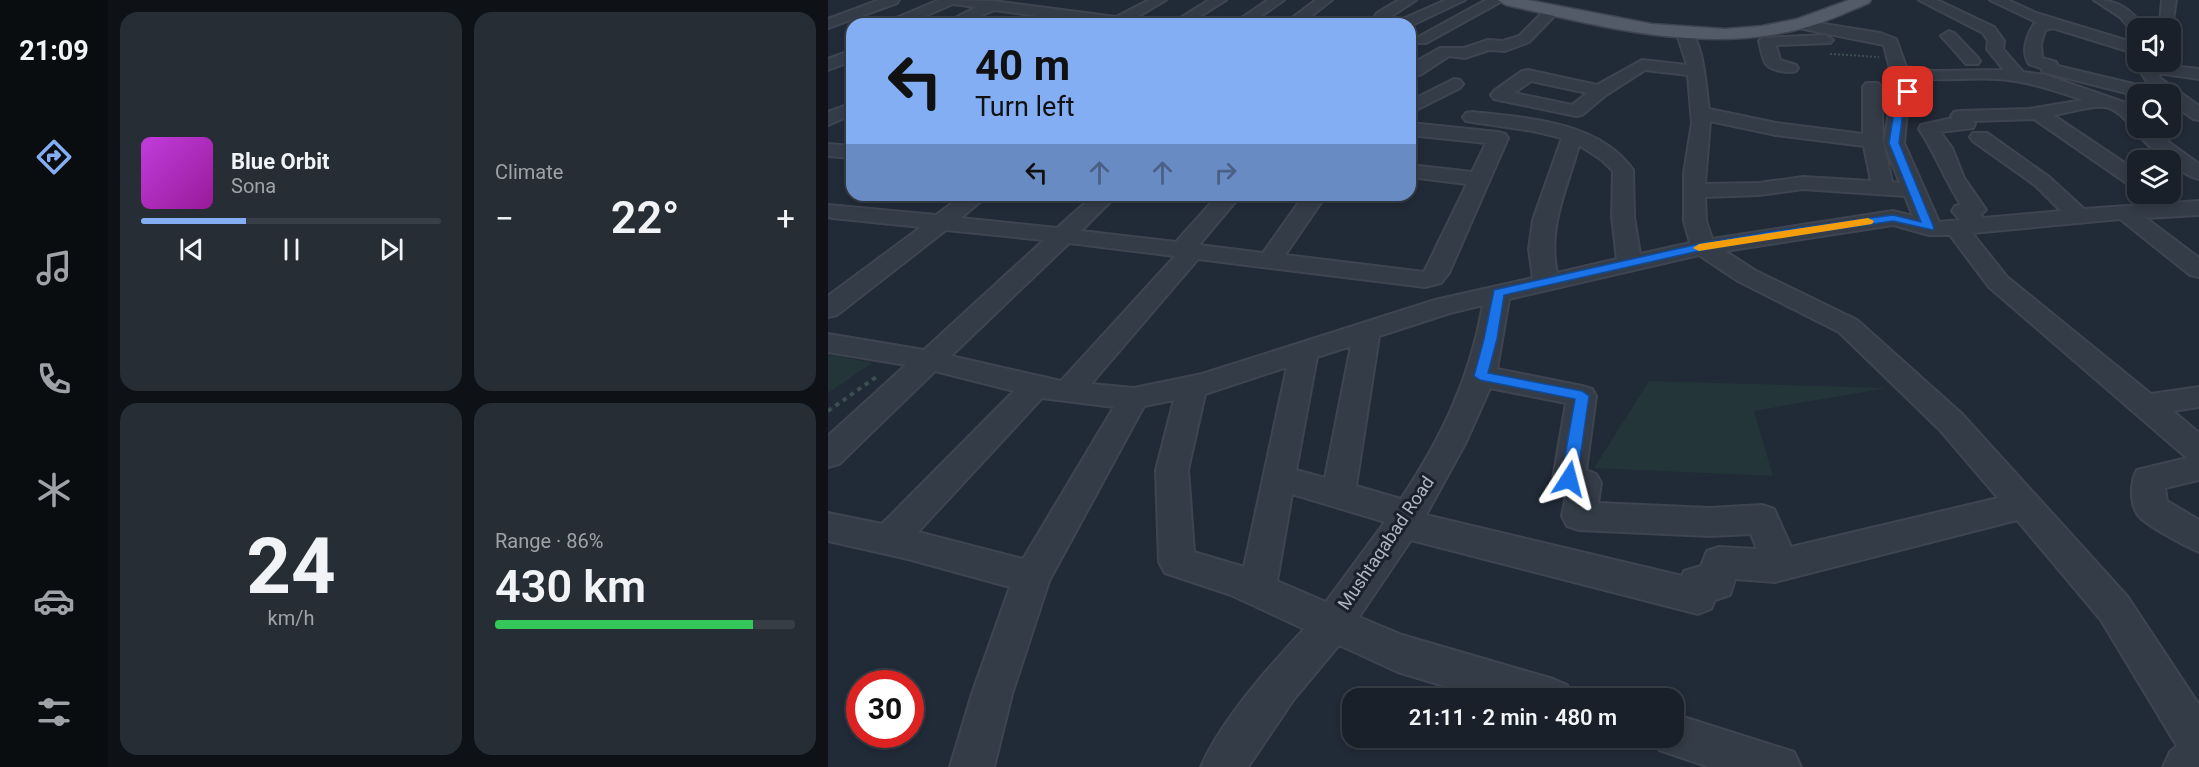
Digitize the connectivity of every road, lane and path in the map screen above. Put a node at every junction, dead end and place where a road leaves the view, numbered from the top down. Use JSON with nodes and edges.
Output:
{"nodes":[{"id":1,"x":891,"y":0,"type":"edge"},
{"id":2,"x":951,"y":0,"type":"edge"},
{"id":3,"x":1057,"y":0,"type":"edge"},
{"id":4,"x":1159,"y":0,"type":"edge"},
{"id":5,"x":1219,"y":0,"type":"edge"},
{"id":6,"x":1277,"y":0,"type":"edge"},
{"id":7,"x":1325,"y":0,"type":"edge"},
{"id":8,"x":1409,"y":0,"type":"edge"},
{"id":9,"x":1458,"y":0,"type":"edge"},
{"id":10,"x":1497,"y":0,"type":"edge"},
{"id":11,"x":1506,"y":0,"type":"edge"},
{"id":12,"x":1863,"y":0,"type":"edge"},
{"id":13,"x":1926,"y":0,"type":"edge"},
{"id":14,"x":1997,"y":0,"type":"edge"},
{"id":15,"x":2101,"y":0,"type":"edge"},
{"id":16,"x":2169,"y":0,"type":"edge"},
{"id":17,"x":999,"y":3,"type":"edge"},
{"id":18,"x":1102,"y":4,"type":"dead end"},
{"id":19,"x":1553,"y":10,"type":"junction"},
{"id":20,"x":1034,"y":11,"type":"junction"},
{"id":21,"x":1078,"y":16,"type":"junction"},
{"id":22,"x":1382,"y":16,"type":"dead end"},
{"id":23,"x":2079,"y":16,"type":"dead end"},
{"id":24,"x":908,"y":18,"type":"edge"},
{"id":25,"x":965,"y":18,"type":"edge"},
{"id":26,"x":1019,"y":18,"type":"edge"},
{"id":27,"x":1074,"y":18,"type":"edge"},
{"id":28,"x":1089,"y":18,"type":"edge"},
{"id":29,"x":1125,"y":18,"type":"edge"},
{"id":30,"x":1188,"y":18,"type":"edge"},
{"id":31,"x":1249,"y":18,"type":"edge"},
{"id":32,"x":1300,"y":18,"type":"edge"},
{"id":33,"x":1416,"y":18,"type":"edge"},
{"id":34,"x":2129,"y":18,"type":"edge"},
{"id":35,"x":2168,"y":18,"type":"edge"},
{"id":36,"x":828,"y":24,"type":"edge"},
{"id":37,"x":1799,"y":24,"type":"junction"},
{"id":38,"x":2060,"y":30,"type":"junction"},
{"id":39,"x":2127,"y":31,"type":"edge"},
{"id":40,"x":1685,"y":34,"type":"junction"},
{"id":41,"x":1949,"y":36,"type":"dead end"},
{"id":42,"x":1421,"y":40,"type":"dead end"},
{"id":43,"x":846,"y":45,"type":"edge"},
{"id":44,"x":2092,"y":52,"type":"dead end"},
{"id":45,"x":2127,"y":52,"type":"edge"},
{"id":46,"x":846,"y":54,"type":"edge"},
{"id":47,"x":1828,"y":54,"type":"dead end"},
{"id":48,"x":829,"y":55,"type":"edge"},
{"id":49,"x":2127,"y":60,"type":"edge"},
{"id":50,"x":1972,"y":61,"type":"junction"},
{"id":51,"x":2004,"y":61,"type":"junction"},
{"id":52,"x":2117,"y":63,"type":"junction"},
{"id":53,"x":1897,"y":64,"type":"junction"},
{"id":54,"x":1790,"y":68,"type":"dead end"},
{"id":55,"x":2181,"y":69,"type":"edge"},
{"id":56,"x":1416,"y":70,"type":"edge"},
{"id":57,"x":1695,"y":71,"type":"junction"},
{"id":58,"x":2149,"y":72,"type":"edge"},
{"id":59,"x":2199,"y":74,"type":"edge"},
{"id":60,"x":2018,"y":77,"type":"junction"},
{"id":61,"x":1454,"y":84,"type":"dead end"},
{"id":62,"x":2144,"y":84,"type":"edge"},
{"id":63,"x":1872,"y":87,"type":"dead end"},
{"id":64,"x":1600,"y":91,"type":"junction"},
{"id":65,"x":2106,"y":101,"type":"junction"},
{"id":66,"x":2127,"y":101,"type":"edge"},
{"id":67,"x":1416,"y":106,"type":"edge"},
{"id":68,"x":2127,"y":107,"type":"edge"},
{"id":69,"x":1416,"y":110,"type":"edge"},
{"id":70,"x":846,"y":111,"type":"edge"},
{"id":71,"x":1700,"y":113,"type":"junction"},
{"id":72,"x":2038,"y":113,"type":"junction"},
{"id":73,"x":2199,"y":114,"type":"edge"},
{"id":74,"x":1966,"y":116,"type":"junction"},
{"id":75,"x":828,"y":119,"type":"edge"},
{"id":76,"x":1416,"y":130,"type":"edge"},
{"id":77,"x":1572,"y":136,"type":"junction"},
{"id":78,"x":1980,"y":137,"type":"dead end"},
{"id":79,"x":2154,"y":138,"type":"edge"},
{"id":80,"x":1873,"y":141,"type":"junction"},
{"id":81,"x":828,"y":150,"type":"edge"},
{"id":82,"x":846,"y":152,"type":"edge"},
{"id":83,"x":1416,"y":172,"type":"edge"},
{"id":84,"x":2199,"y":173,"type":"edge"},
{"id":85,"x":2127,"y":174,"type":"edge"},
{"id":86,"x":1479,"y":178,"type":"junction"},
{"id":87,"x":1883,"y":187,"type":"junction"},
{"id":88,"x":1914,"y":190,"type":"junction"},
{"id":89,"x":1694,"y":191,"type":"junction"},
{"id":90,"x":847,"y":201,"type":"edge"},
{"id":91,"x":969,"y":201,"type":"edge"},
{"id":92,"x":1099,"y":201,"type":"edge"},
{"id":93,"x":1225,"y":201,"type":"edge"},
{"id":94,"x":1311,"y":201,"type":"edge"},
{"id":95,"x":2167,"y":204,"type":"edge"},
{"id":96,"x":2199,"y":208,"type":"edge"},
{"id":97,"x":2175,"y":210,"type":"junction"},
{"id":98,"x":830,"y":213,"type":"edge"},
{"id":99,"x":2125,"y":213,"type":"junction"},
{"id":100,"x":2079,"y":217,"type":"junction"},
{"id":101,"x":940,"y":222,"type":"junction"},
{"id":102,"x":1968,"y":227,"type":"junction"},
{"id":103,"x":1929,"y":228,"type":"junction"},
{"id":104,"x":1061,"y":234,"type":"junction"},
{"id":105,"x":1703,"y":247,"type":"junction"},
{"id":106,"x":1187,"y":250,"type":"junction"},
{"id":107,"x":1269,"y":261,"type":"junction"},
{"id":108,"x":1630,"y":263,"type":"junction"},
{"id":109,"x":2199,"y":270,"type":"edge"},
{"id":110,"x":1546,"y":282,"type":"junction"},
{"id":111,"x":1498,"y":292,"type":"junction"},
{"id":112,"x":828,"y":309,"type":"edge"},
{"id":113,"x":1367,"y":331,"type":"junction"},
{"id":114,"x":828,"y":343,"type":"edge"},
{"id":115,"x":1304,"y":351,"type":"junction"},
{"id":116,"x":917,"y":358,"type":"junction"},
{"id":117,"x":1480,"y":376,"type":"junction"},
{"id":118,"x":1192,"y":386,"type":"junction"},
{"id":119,"x":1036,"y":387,"type":"junction"},
{"id":120,"x":1068,"y":392,"type":"junction"},
{"id":121,"x":2199,"y":397,"type":"edge"},
{"id":122,"x":1134,"y":398,"type":"junction"},
{"id":123,"x":2145,"y":405,"type":"junction"},
{"id":124,"x":828,"y":411,"type":"edge"},
{"id":125,"x":2199,"y":450,"type":"edge"},
{"id":126,"x":828,"y":455,"type":"edge"},
{"id":127,"x":2199,"y":468,"type":"edge"},
{"id":128,"x":1280,"y":477,"type":"junction"},
{"id":129,"x":1338,"y":494,"type":"junction"},
{"id":130,"x":2024,"y":505,"type":"junction"},
{"id":131,"x":1405,"y":519,"type":"junction"},
{"id":132,"x":828,"y":527,"type":"edge"},
{"id":133,"x":2199,"y":537,"type":"edge"},
{"id":134,"x":888,"y":540,"type":"junction"},
{"id":135,"x":1780,"y":564,"type":"junction"},
{"id":136,"x":1032,"y":577,"type":"junction"},
{"id":137,"x":1257,"y":589,"type":"junction"},
{"id":138,"x":1332,"y":623,"type":"junction"},
{"id":139,"x":1516,"y":688,"type":"edge"},
{"id":140,"x":1684,"y":738,"type":"edge"},
{"id":141,"x":2199,"y":742,"type":"edge"},
{"id":142,"x":2199,"y":755,"type":"edge"},
{"id":143,"x":972,"y":767,"type":"edge"},
{"id":144,"x":1223,"y":767,"type":"edge"},
{"id":145,"x":1779,"y":767,"type":"edge"},
{"id":146,"x":2185,"y":767,"type":"edge"}],
"edges":[{"from":1,"to":36,"type":"street"},
{"from":2,"to":17,"type":"street"},
{"from":2,"to":24,"type":"street"},
{"from":3,"to":20,"type":"street"},
{"from":4,"to":29,"type":"street"},
{"from":5,"to":30,"type":"street"},
{"from":6,"to":31,"type":"street"},
{"from":7,"to":32,"type":"street"},
{"from":8,"to":22,"type":"street"},
{"from":9,"to":33,"type":"street"},
{"from":10,"to":42,"type":"street"},
{"from":11,"to":19,"type":"main road"},
{"from":12,"to":37,"type":"main road"},
{"from":13,"to":51,"type":"street"},
{"from":14,"to":38,"type":"street"},
{"from":15,"to":34,"type":"street"},
{"from":16,"to":35,"type":"street"},
{"from":17,"to":20,"type":"street"},
{"from":17,"to":25,"type":"street"},
{"from":18,"to":21,"type":"street"},
{"from":19,"to":40,"type":"main road"},
{"from":19,"to":56,"type":"street"},
{"from":20,"to":21,"type":"street"},
{"from":20,"to":26,"type":"street"},
{"from":21,"to":27,"type":"street"},
{"from":21,"to":28,"type":"street"},
{"from":23,"to":39,"type":"street"},
{"from":37,"to":40,"type":"main road"},
{"from":37,"to":53,"type":"street"},
{"from":38,"to":45,"type":"street"},
{"from":38,"to":66,"type":"street"},
{"from":40,"to":57,"type":"street"},
{"from":41,"to":50,"type":"street"},
{"from":43,"to":48,"type":"street"},
{"from":44,"to":52,"type":"street"},
{"from":46,"to":48,"type":"street"},
{"from":47,"to":53,"type":"path"},
{"from":49,"to":52,"type":"street"},
{"from":50,"to":51,"type":"street"},
{"from":50,"to":53,"type":"street"},
{"from":51,"to":60,"type":"street"},
{"from":52,"to":62,"type":"street"},
{"from":53,"to":54,"type":"street"},
{"from":53,"to":60,"type":"street"},
{"from":53,"to":74,"type":"street"},
{"from":53,"to":88,"type":"street"},
{"from":55,"to":59,"type":"street"},
{"from":57,"to":64,"type":"street"},
{"from":57,"to":71,"type":"street"},
{"from":58,"to":73,"type":"street"},
{"from":60,"to":65,"type":"street"},
{"from":61,"to":67,"type":"street"},
{"from":63,"to":80,"type":"street"},
{"from":64,"to":64,"type":"street"},
{"from":65,"to":68,"type":"street"},
{"from":65,"to":72,"type":"street"},
{"from":69,"to":77,"type":"street"},
{"from":70,"to":75,"type":"street"},
{"from":71,"to":80,"type":"street"},
{"from":71,"to":89,"type":"street"},
{"from":72,"to":74,"type":"street"},
{"from":72,"to":85,"type":"street"},
{"from":74,"to":102,"type":"street"},
{"from":76,"to":86,"type":"street"},
{"from":77,"to":108,"type":"street"},
{"from":77,"to":110,"type":"street"},
{"from":78,"to":100,"type":"street"},
{"from":79,"to":84,"type":"street"},
{"from":80,"to":87,"type":"street"},
{"from":81,"to":82,"type":"street"},
{"from":83,"to":86,"type":"street"},
{"from":86,"to":107,"type":"street"},
{"from":87,"to":88,"type":"street"},
{"from":87,"to":89,"type":"street"},
{"from":88,"to":103,"type":"street"},
{"from":89,"to":105,"type":"street"},
{"from":90,"to":98,"type":"street"},
{"from":91,"to":101,"type":"street"},
{"from":92,"to":104,"type":"street"},
{"from":93,"to":106,"type":"street"},
{"from":94,"to":107,"type":"street"},
{"from":95,"to":97,"type":"street"},
{"from":96,"to":97,"type":"street"},
{"from":97,"to":99,"type":"street"},
{"from":98,"to":101,"type":"street"},
{"from":99,"to":100,"type":"street"},
{"from":99,"to":109,"type":"street"},
{"from":100,"to":102,"type":"street"},
{"from":101,"to":104,"type":"street"},
{"from":101,"to":112,"type":"street"},
{"from":102,"to":103,"type":"street"},
{"from":102,"to":123,"type":"street"},
{"from":103,"to":105,"type":"street"},
{"from":104,"to":106,"type":"street"},
{"from":104,"to":116,"type":"street"},
{"from":105,"to":108,"type":"street"},
{"from":105,"to":130,"type":"street"},
{"from":106,"to":107,"type":"street"},
{"from":106,"to":120,"type":"street"},
{"from":108,"to":110,"type":"street"},
{"from":110,"to":111,"type":"street"},
{"from":111,"to":113,"type":"street"},
{"from":111,"to":117,"type":"street","name":"Mushtaqabad Road"},
{"from":113,"to":115,"type":"street"},
{"from":113,"to":129,"type":"street"},
{"from":114,"to":116,"type":"street"},
{"from":115,"to":118,"type":"street"},
{"from":115,"to":128,"type":"street"},
{"from":116,"to":119,"type":"street"},
{"from":116,"to":124,"type":"path"},
{"from":116,"to":126,"type":"street"},
{"from":117,"to":131,"type":"street","name":"Mushtaqabad Road"},
{"from":117,"to":135,"type":"street"},
{"from":118,"to":122,"type":"street"},
{"from":118,"to":137,"type":"street"},
{"from":119,"to":120,"type":"street"},
{"from":119,"to":134,"type":"street"},
{"from":120,"to":122,"type":"street"},
{"from":121,"to":123,"type":"street"},
{"from":122,"to":136,"type":"street"},
{"from":123,"to":125,"type":"street"},
{"from":127,"to":133,"type":"street"},
{"from":128,"to":129,"type":"street"},
{"from":128,"to":137,"type":"street"},
{"from":129,"to":131,"type":"street"},
{"from":130,"to":135,"type":"street"},
{"from":130,"to":141,"type":"street"},
{"from":131,"to":135,"type":"street"},
{"from":131,"to":138,"type":"street","name":"Mushtaqabad Road"},
{"from":132,"to":134,"type":"street"},
{"from":134,"to":136,"type":"street"},
{"from":136,"to":143,"type":"street"},
{"from":137,"to":138,"type":"street"},
{"from":138,"to":139,"type":"street"},
{"from":138,"to":144,"type":"street","name":"Mushtaqabad Road"},
{"from":140,"to":145,"type":"street"},
{"from":142,"to":146,"type":"street"}]}
